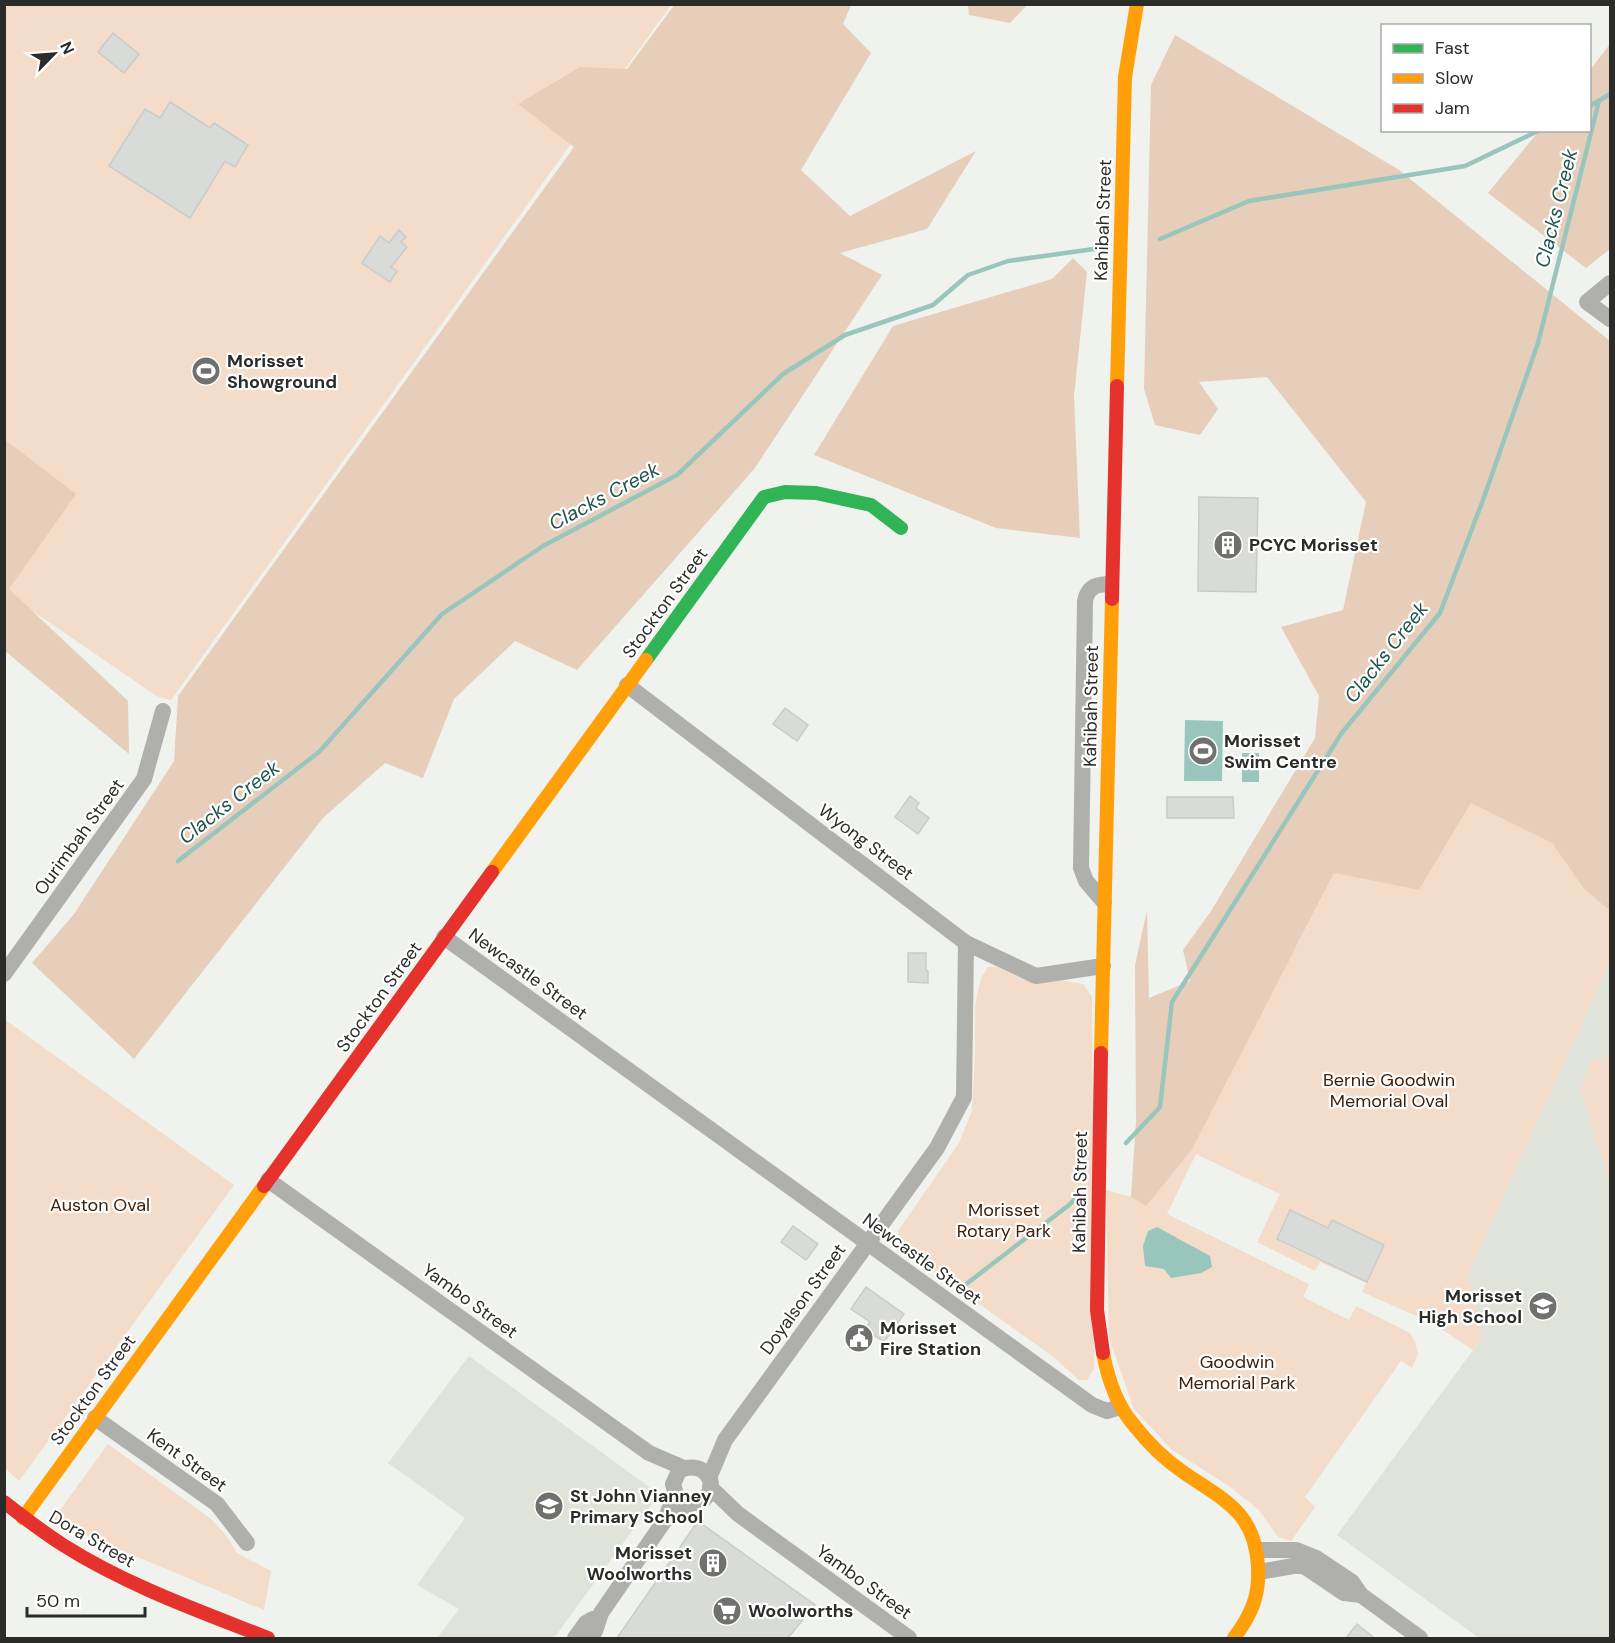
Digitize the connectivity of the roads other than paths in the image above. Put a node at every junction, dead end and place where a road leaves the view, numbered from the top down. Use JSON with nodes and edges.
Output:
{"nodes":[{"id":1,"x":1137,"y":4,"type":"edge"},
{"id":2,"x":1611,"y":283,"type":"edge"},
{"id":3,"x":1611,"y":319,"type":"edge"},
{"id":4,"x":901,"y":528,"type":"dead end"},
{"id":5,"x":1112,"y":584,"type":"junction"},
{"id":6,"x":627,"y":685,"type":"junction"},
{"id":7,"x":163,"y":711,"type":"dead end"},
{"id":8,"x":1104,"y":902,"type":"junction"},
{"id":9,"x":444,"y":937,"type":"junction"},
{"id":10,"x":966,"y":943,"type":"junction"},
{"id":11,"x":1103,"y":966,"type":"junction"},
{"id":12,"x":4,"y":974,"type":"edge"},
{"id":13,"x":268,"y":1180,"type":"junction"},
{"id":14,"x":868,"y":1244,"type":"junction"},
{"id":15,"x":1120,"y":1407,"type":"junction"},
{"id":16,"x":95,"y":1418,"type":"junction"},
{"id":17,"x":725,"y":1440,"type":"junction"},
{"id":18,"x":649,"y":1453,"type":"junction"},
{"id":19,"x":688,"y":1467,"type":"junction"},
{"id":20,"x":709,"y":1482,"type":"junction"},
{"id":21,"x":674,"y":1489,"type":"junction"},
{"id":22,"x":4,"y":1502,"type":"edge"},
{"id":23,"x":695,"y":1503,"type":"junction"},
{"id":24,"x":738,"y":1514,"type":"junction"},
{"id":25,"x":22,"y":1518,"type":"junction"},
{"id":26,"x":665,"y":1520,"type":"junction"},
{"id":27,"x":247,"y":1543,"type":"dead end"},
{"id":28,"x":1257,"y":1550,"type":"junction"},
{"id":29,"x":1259,"y":1572,"type":"junction"},
{"id":30,"x":1360,"y":1595,"type":"junction"},
{"id":31,"x":601,"y":1613,"type":"junction"},
{"id":32,"x":268,"y":1638,"type":"edge"},
{"id":33,"x":575,"y":1638,"type":"edge"},
{"id":34,"x":589,"y":1638,"type":"edge"},
{"id":35,"x":909,"y":1638,"type":"edge"},
{"id":36,"x":1234,"y":1638,"type":"edge"},
{"id":37,"x":1420,"y":1638,"type":"edge"}],
"edges":[{"from":1,"to":5,"type":"street","name":"Kahibah Street"},
{"from":2,"to":3,"type":"street"},
{"from":4,"to":6,"type":"street","name":"Stockton Street"},
{"from":5,"to":8,"type":"street","name":"Kahibah Street"},
{"from":5,"to":8,"type":"street"},
{"from":6,"to":9,"type":"street","name":"Stockton Street"},
{"from":6,"to":10,"type":"street","name":"Wyong Street"},
{"from":7,"to":12,"type":"street","name":"Ourimbah Street"},
{"from":8,"to":11,"type":"street","name":"Kahibah Street"},
{"from":9,"to":13,"type":"street","name":"Stockton Street"},
{"from":9,"to":14,"type":"street","name":"Newcastle Street"},
{"from":10,"to":11,"type":"street","name":"Wyong Street"},
{"from":10,"to":14,"type":"street","name":"Doyalson Street"},
{"from":11,"to":15,"type":"street","name":"Kahibah Street"},
{"from":13,"to":16,"type":"street","name":"Stockton Street"},
{"from":13,"to":18,"type":"street","name":"Yambo Street"},
{"from":14,"to":15,"type":"street","name":"Newcastle Street"},
{"from":14,"to":17,"type":"street","name":"Doyalson Street"},
{"from":15,"to":28,"type":"street"},
{"from":16,"to":25,"type":"street","name":"Stockton Street"},
{"from":16,"to":27,"type":"street","name":"Kent Street"},
{"from":17,"to":19,"type":"street","name":"Doyalson Street"},
{"from":17,"to":20,"type":"street","name":"Doyalson Street"},
{"from":18,"to":19,"type":"street","name":"Yambo Street"},
{"from":18,"to":21,"type":"street","name":"Yambo Street"},
{"from":19,"to":20,"type":"street"},
{"from":19,"to":21,"type":"street","name":"Doyalson Street"},
{"from":20,"to":23,"type":"street","name":"Doyalson Street"},
{"from":20,"to":24,"type":"street","name":"Yambo Street"},
{"from":21,"to":23,"type":"street"},
{"from":21,"to":26,"type":"street","name":"Doyalson Street"},
{"from":22,"to":25,"type":"street","name":"Dora Street"},
{"from":23,"to":24,"type":"street","name":"Yambo Street"},
{"from":23,"to":26,"type":"street","name":"Doyalson Street"},
{"from":24,"to":35,"type":"street","name":"Yambo Street"},
{"from":25,"to":32,"type":"street","name":"Dora Street"},
{"from":26,"to":31,"type":"street","name":"Doyalson Street"},
{"from":28,"to":29,"type":"street"},
{"from":28,"to":30,"type":"street"},
{"from":29,"to":30,"type":"street"},
{"from":29,"to":36,"type":"street"},
{"from":30,"to":37,"type":"street"},
{"from":31,"to":33,"type":"street","name":"Doyalson Street"},
{"from":31,"to":34,"type":"street","name":"Doyalson Street"}]}
